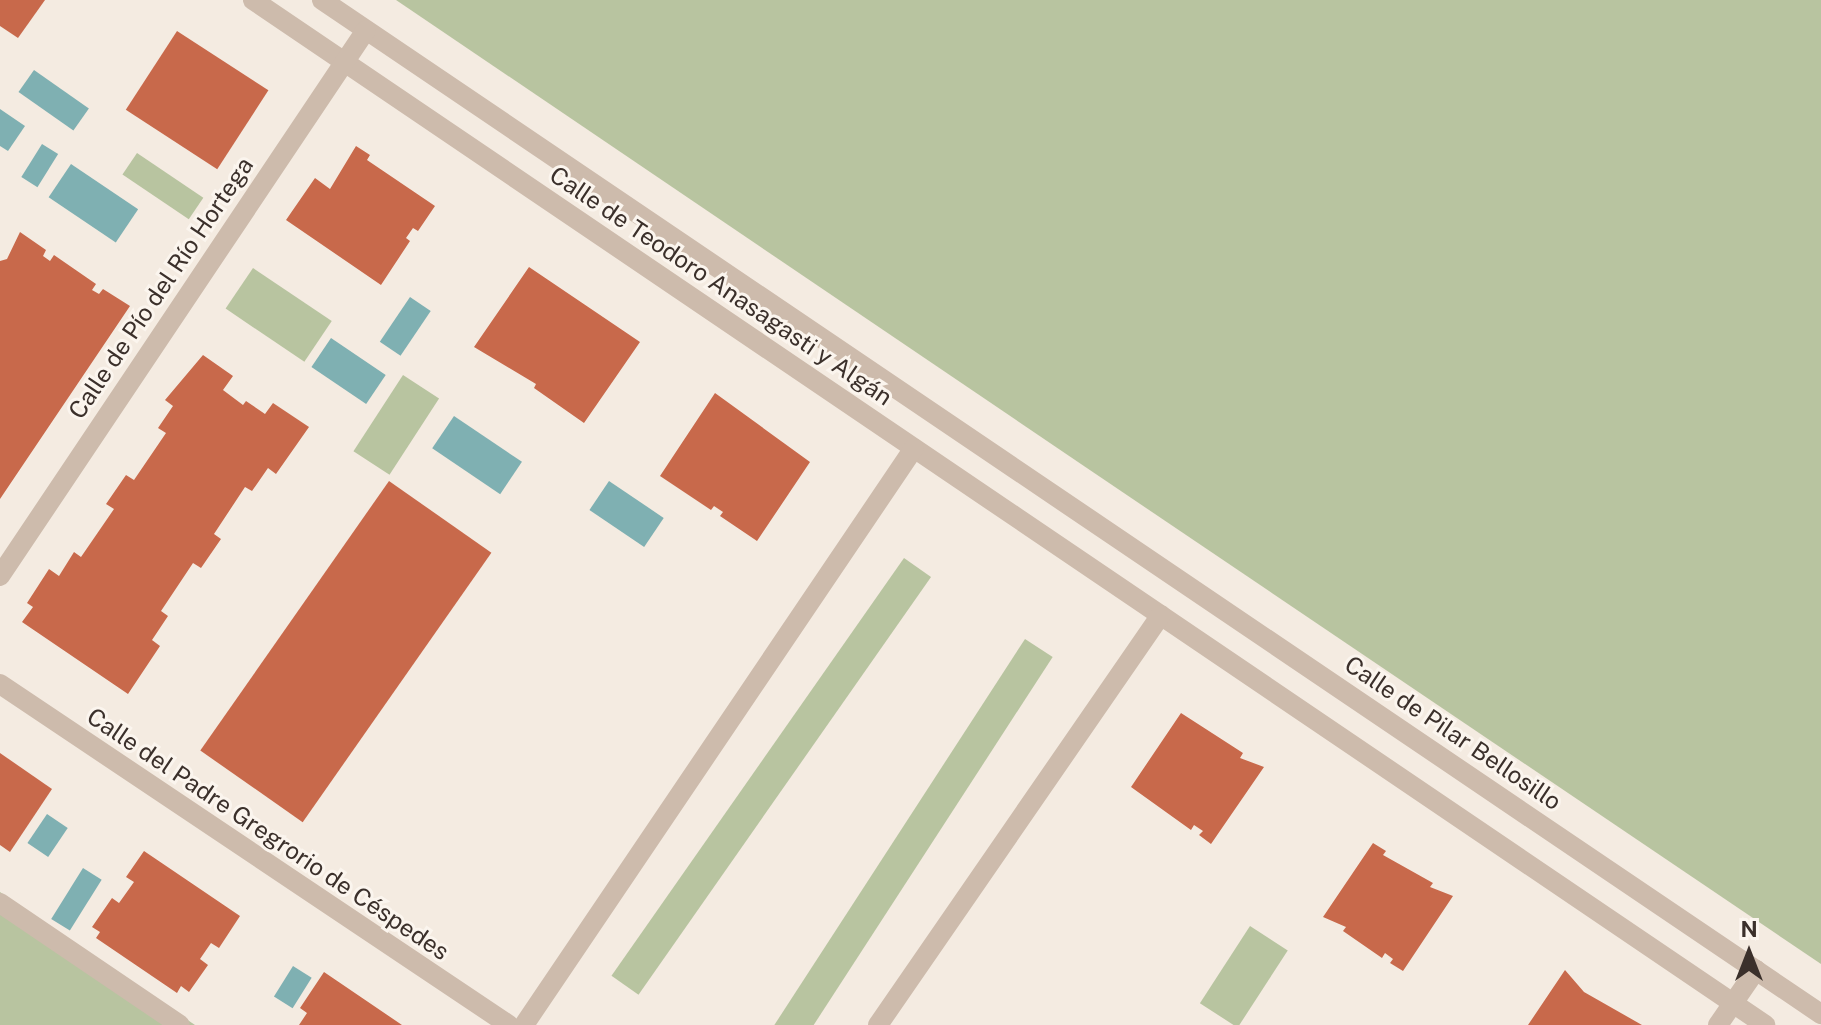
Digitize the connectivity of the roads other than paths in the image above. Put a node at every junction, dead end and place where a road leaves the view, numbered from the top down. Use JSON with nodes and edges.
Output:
{"nodes":[{"id":1,"x":253,"y":0,"type":"edge"},
{"id":2,"x":322,"y":0,"type":"edge"},
{"id":3,"x":366,"y":30,"type":"junction"},
{"id":4,"x":344,"y":63,"type":"junction"},
{"id":5,"x":914,"y":448,"type":"junction"},
{"id":6,"x":1056,"y":496,"type":"joint"},
{"id":7,"x":0,"y":576,"type":"edge"},
{"id":8,"x":1161,"y":615,"type":"junction"},
{"id":9,"x":0,"y":684,"type":"edge"},
{"id":10,"x":0,"y":903,"type":"edge"},
{"id":11,"x":1756,"y":970,"type":"junction"},
{"id":12,"x":1733,"y":1003,"type":"junction"},
{"id":13,"x":1821,"y":1014,"type":"edge"},
{"id":14,"x":180,"y":1025,"type":"edge"},
{"id":15,"x":509,"y":1025,"type":"edge"},
{"id":16,"x":524,"y":1025,"type":"edge"},
{"id":17,"x":878,"y":1025,"type":"edge"},
{"id":18,"x":1718,"y":1025,"type":"edge"},
{"id":19,"x":1765,"y":1025,"type":"edge"}],
"edges":[{"from":1,"to":4,"type":"street","name":"Calle de Teodoro Anasagasti y Algán"},
{"from":2,"to":3,"type":"street","name":"Calle de Teodoro Anasagasti y Algán"},
{"from":3,"to":4,"type":"street","name":"Calle de Pío del Río Hortega"},
{"from":3,"to":6,"type":"street","name":"Calle de Teodoro Anasagasti y Algán"},
{"from":4,"to":5,"type":"street","name":"Calle de Teodoro Anasagasti y Algán"},
{"from":4,"to":7,"type":"street","name":"Calle de Pío del Río Hortega"},
{"from":5,"to":8,"type":"street","name":"Calle de Teodoro Anasagasti y Algán"},
{"from":5,"to":16,"type":"street"},
{"from":6,"to":11,"type":"street","name":"Calle de Pilar Bellosillo"},
{"from":8,"to":12,"type":"street"},
{"from":8,"to":17,"type":"street"},
{"from":9,"to":15,"type":"street","name":"Calle del Padre Gregrorio de Céspedes"},
{"from":10,"to":14,"type":"street"},
{"from":11,"to":12,"type":"street"},
{"from":11,"to":13,"type":"street","name":"Calle de Pilar Bellosillo"},
{"from":12,"to":18,"type":"street"},
{"from":12,"to":19,"type":"street"}]}
